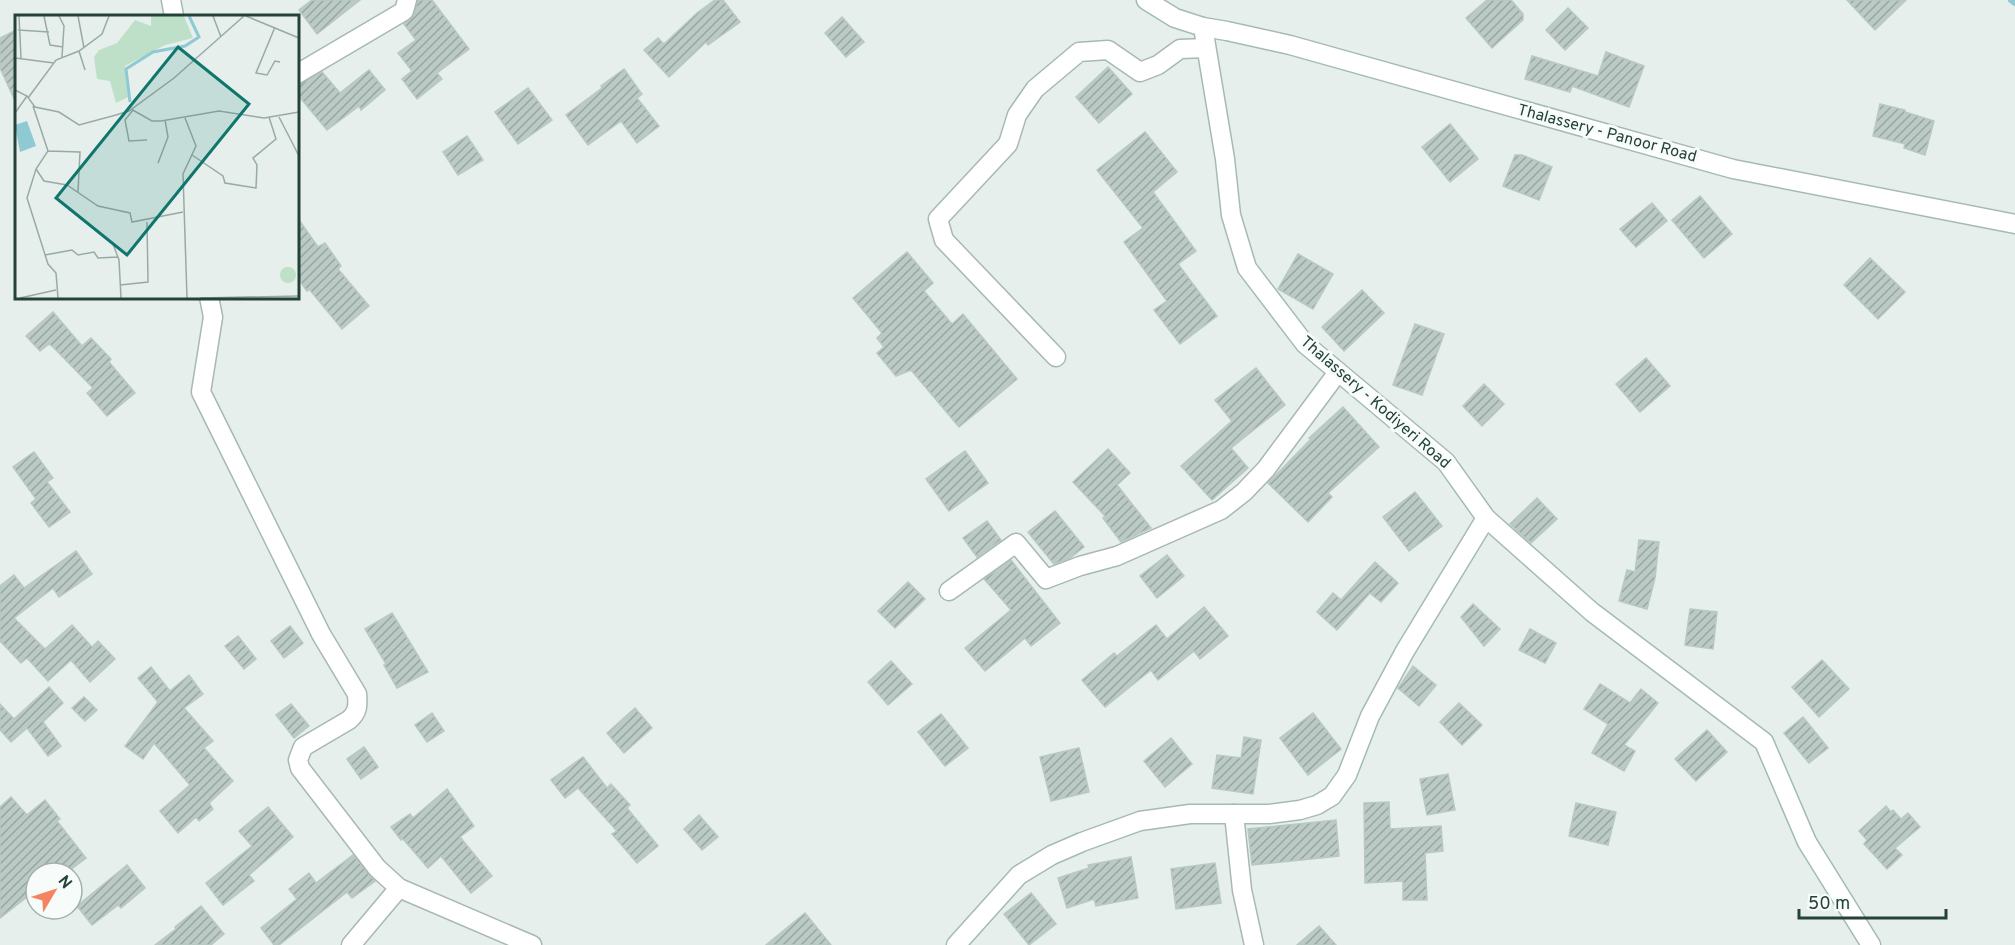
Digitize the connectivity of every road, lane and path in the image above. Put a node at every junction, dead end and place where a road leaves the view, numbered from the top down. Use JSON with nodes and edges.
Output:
{"nodes":[{"id":1,"x":171,"y":0,"type":"edge"},
{"id":2,"x":407,"y":0,"type":"edge"},
{"id":3,"x":1146,"y":0,"type":"edge"},
{"id":4,"x":174,"y":15,"type":"edge"},
{"id":5,"x":1203,"y":27,"type":"junction"},
{"id":6,"x":1206,"y":48,"type":"junction"},
{"id":7,"x":298,"y":73,"type":"edge"},
{"id":8,"x":2015,"y":224,"type":"edge"},
{"id":9,"x":209,"y":298,"type":"edge"},
{"id":10,"x":1056,"y":357,"type":"dead end"},
{"id":11,"x":1338,"y":372,"type":"junction"},
{"id":12,"x":1486,"y":518,"type":"junction"},
{"id":13,"x":949,"y":591,"type":"dead end"},
{"id":14,"x":1234,"y":814,"type":"junction"},
{"id":15,"x":399,"y":888,"type":"junction"},
{"id":16,"x":351,"y":945,"type":"edge"},
{"id":17,"x":532,"y":945,"type":"edge"},
{"id":18,"x":956,"y":945,"type":"edge"},
{"id":19,"x":1254,"y":945,"type":"edge"},
{"id":20,"x":1871,"y":945,"type":"edge"}],
"edges":[{"from":1,"to":4,"type":"main road"},
{"from":2,"to":7,"type":"main road"},
{"from":3,"to":5,"type":"main road"},
{"from":5,"to":6,"type":"main road","name":"Thalassery - Kodiyeri Road"},
{"from":5,"to":8,"type":"main road","name":"Thalassery - Panoor Road"},
{"from":6,"to":10,"type":"main road"},
{"from":6,"to":11,"type":"main road","name":"Thalassery - Kodiyeri Road"},
{"from":9,"to":15,"type":"main road"},
{"from":11,"to":12,"type":"main road","name":"Thalassery - Kodiyeri Road"},
{"from":11,"to":13,"type":"main road"},
{"from":12,"to":14,"type":"main road"},
{"from":12,"to":20,"type":"main road","name":"Thalassery - Kodiyeri Road"},
{"from":14,"to":18,"type":"main road"},
{"from":14,"to":19,"type":"main road"},
{"from":15,"to":16,"type":"main road"},
{"from":15,"to":17,"type":"main road"}]}
